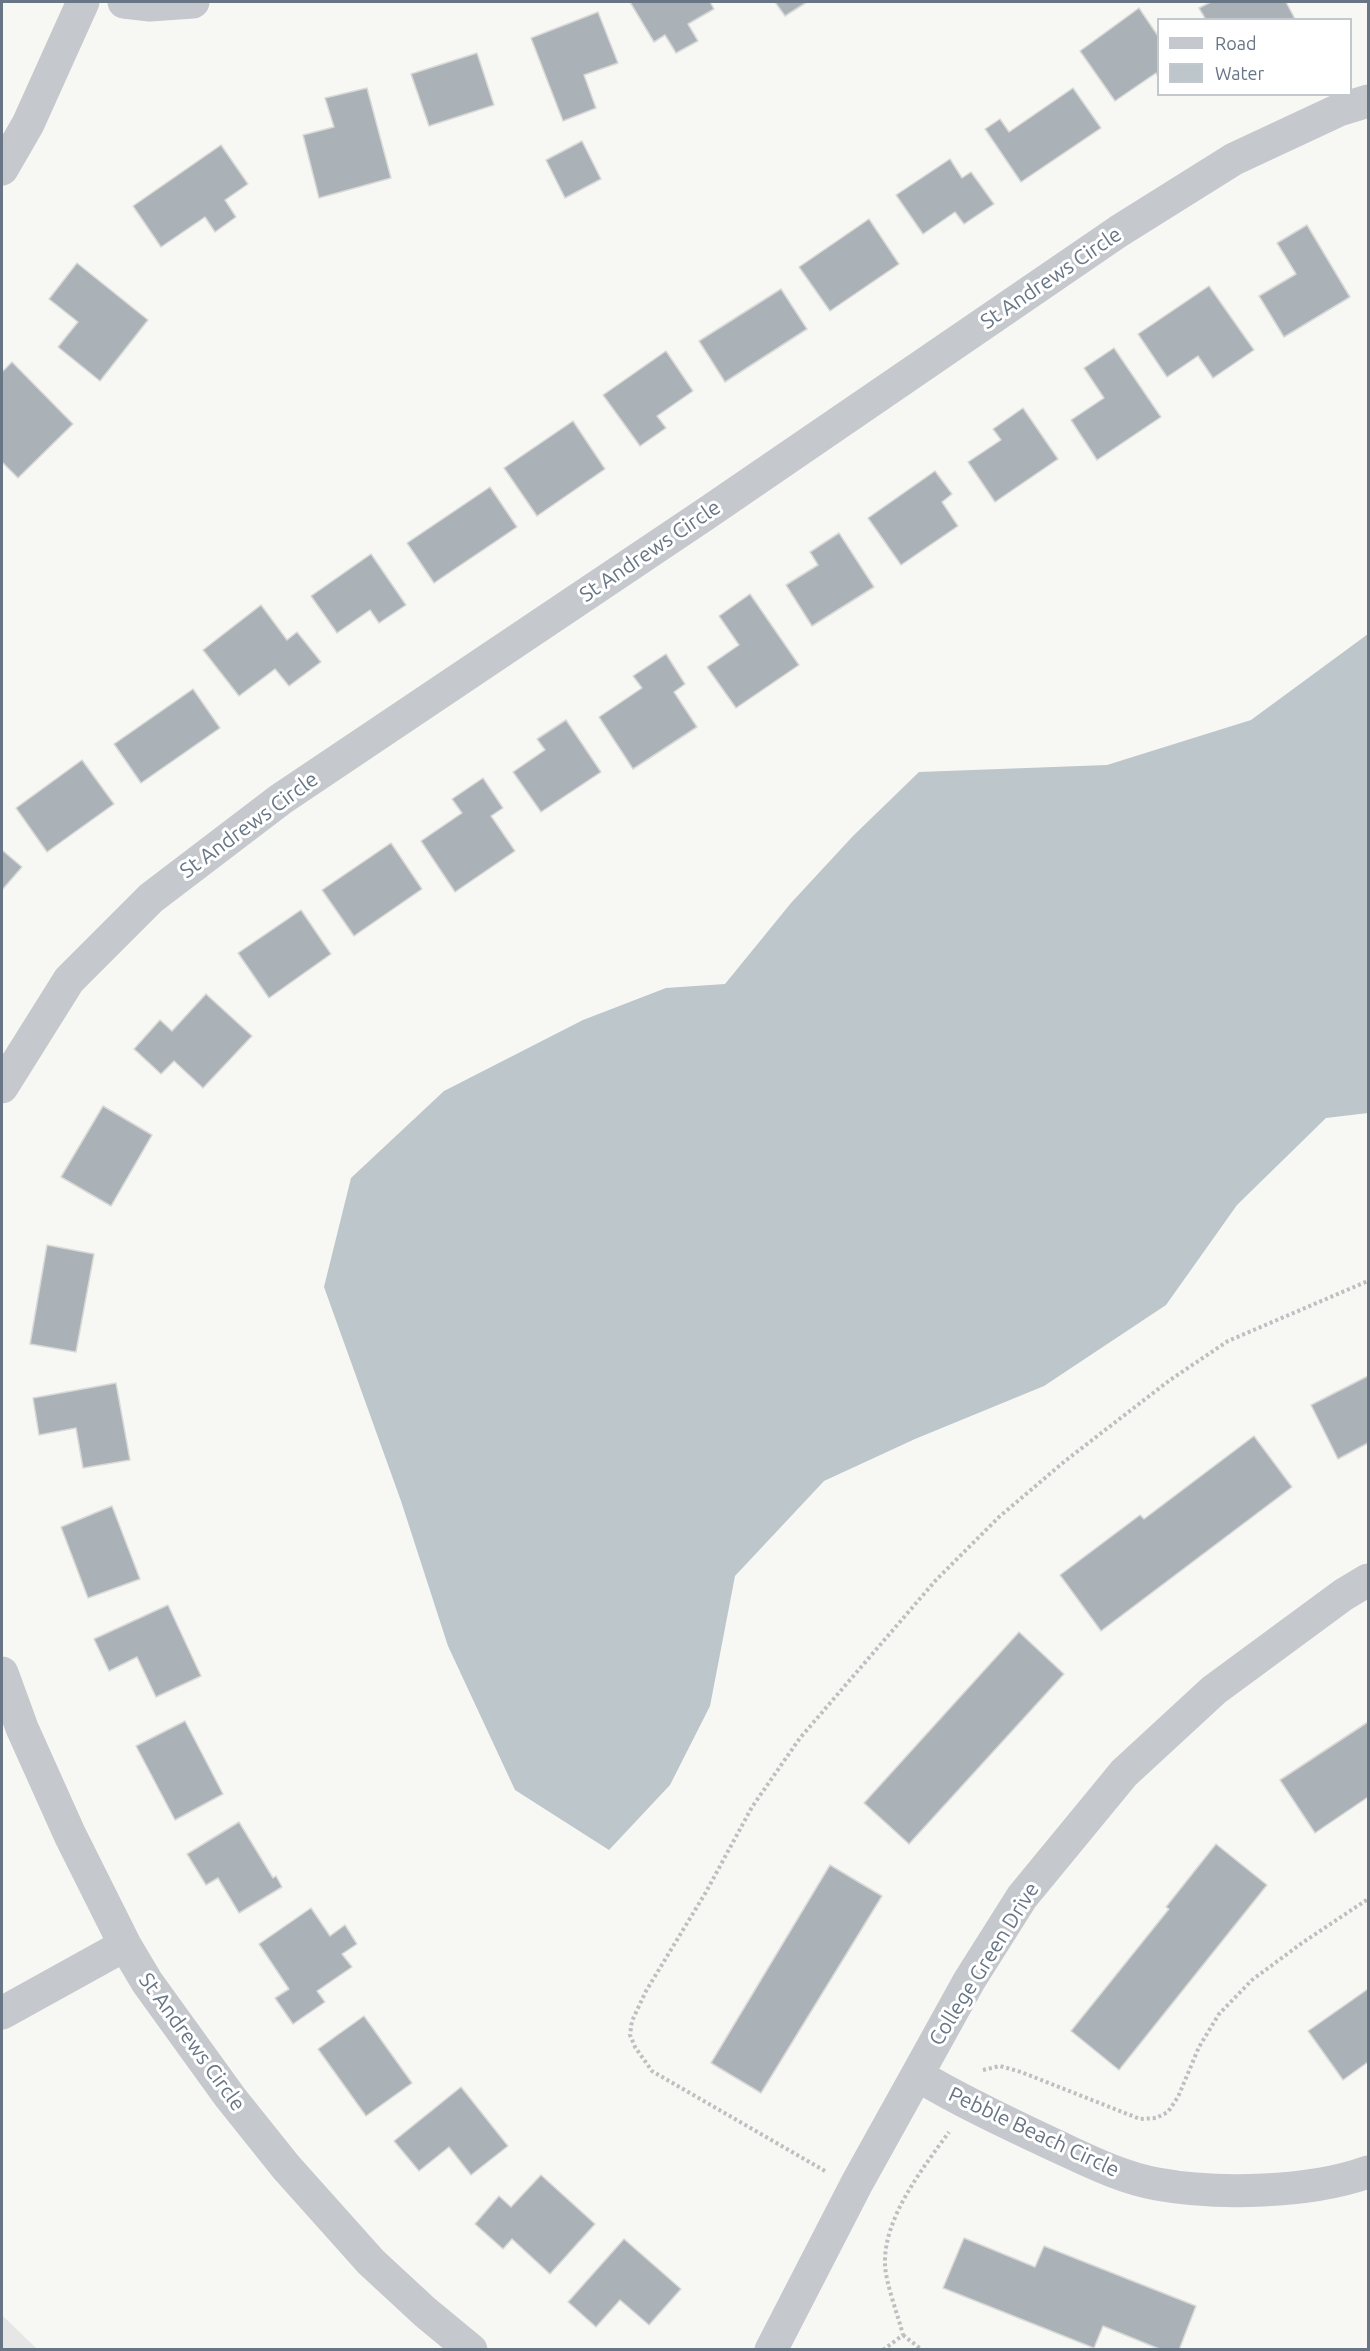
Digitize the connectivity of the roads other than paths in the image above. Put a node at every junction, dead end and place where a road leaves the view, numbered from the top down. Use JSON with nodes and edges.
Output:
{"nodes":[{"id":1,"x":83,"y":2,"type":"edge"},
{"id":2,"x":124,"y":2,"type":"edge"},
{"id":3,"x":194,"y":2,"type":"edge"},
{"id":4,"x":1368,"y":101,"type":"edge"},
{"id":5,"x":2,"y":169,"type":"edge"},
{"id":6,"x":2,"y":1087,"type":"edge"},
{"id":7,"x":1368,"y":1580,"type":"edge"},
{"id":8,"x":2,"y":1673,"type":"edge"},
{"id":9,"x":125,"y":1945,"type":"junction"},
{"id":10,"x":2,"y":2013,"type":"edge"},
{"id":11,"x":917,"y":2075,"type":"junction"},
{"id":12,"x":1368,"y":2172,"type":"edge"},
{"id":13,"x":471,"y":2349,"type":"edge"},
{"id":14,"x":771,"y":2349,"type":"edge"}],
"edges":[{"from":1,"to":5,"type":"street"},
{"from":2,"to":3,"type":"street"},
{"from":4,"to":6,"type":"street","name":"St Andrews Circle"},
{"from":7,"to":11,"type":"street","name":"College Green Drive"},
{"from":8,"to":9,"type":"street","name":"St Andrews Circle"},
{"from":9,"to":10,"type":"street"},
{"from":9,"to":13,"type":"street","name":"St Andrews Circle"},
{"from":11,"to":12,"type":"street","name":"Pebble Beach Circle"},
{"from":11,"to":14,"type":"street","name":"College Green Drive"}]}
